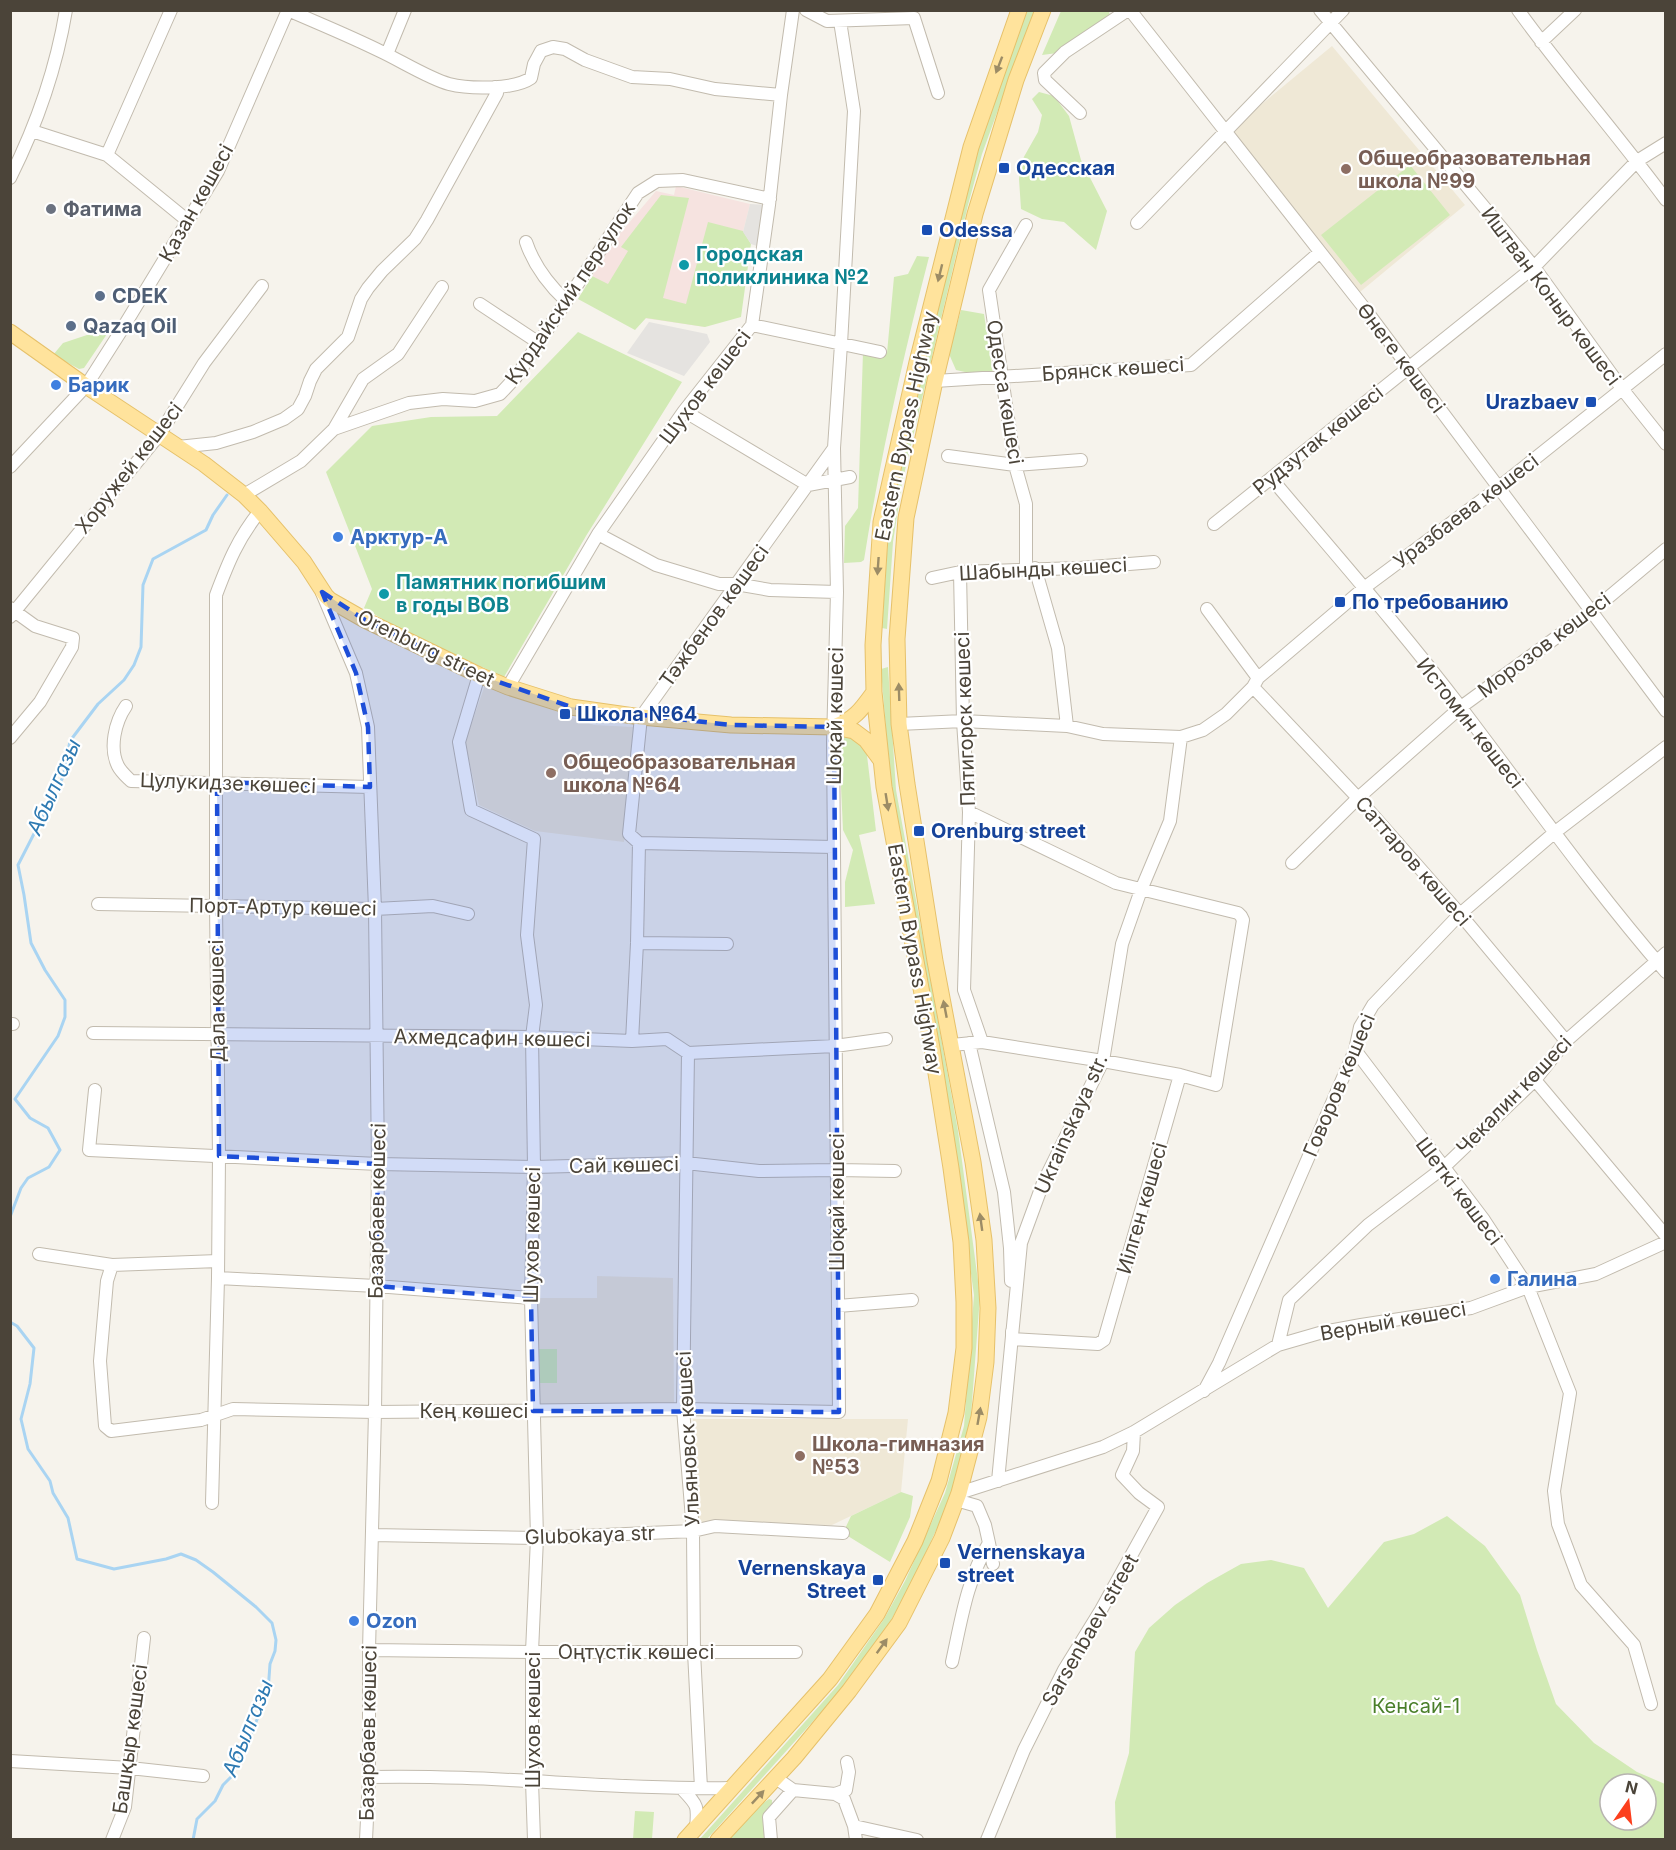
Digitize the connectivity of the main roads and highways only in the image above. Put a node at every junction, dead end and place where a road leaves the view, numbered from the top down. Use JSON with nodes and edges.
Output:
{"nodes":[{"id":1,"x":1019,"y":10,"type":"edge"},
{"id":2,"x":1043,"y":10,"type":"edge"},
{"id":3,"x":10,"y":332,"type":"edge"},
{"id":4,"x":874,"y":692,"type":"junction"},
{"id":5,"x":834,"y":727,"type":"junction"},
{"id":6,"x":881,"y":760,"type":"junction"},
{"id":7,"x":690,"y":1834,"type":"edge"},
{"id":8,"x":718,"y":1839,"type":"edge"}],
"edges":[{"from":1,"to":4,"type":"main road","name":"Eastern Bypass Highway","one_way":true},
{"from":8,"to":2,"type":"main road","name":"Eastern Bypass Highway","one_way":true},
{"from":3,"to":5,"type":"main road","name":"Orenburg street"},
{"from":4,"to":5,"type":"main road"},
{"from":4,"to":6,"type":"main road","name":"Eastern Bypass Highway"},
{"from":5,"to":6,"type":"main road"},
{"from":6,"to":7,"type":"main road","name":"Eastern Bypass Highway","one_way":true}]}
